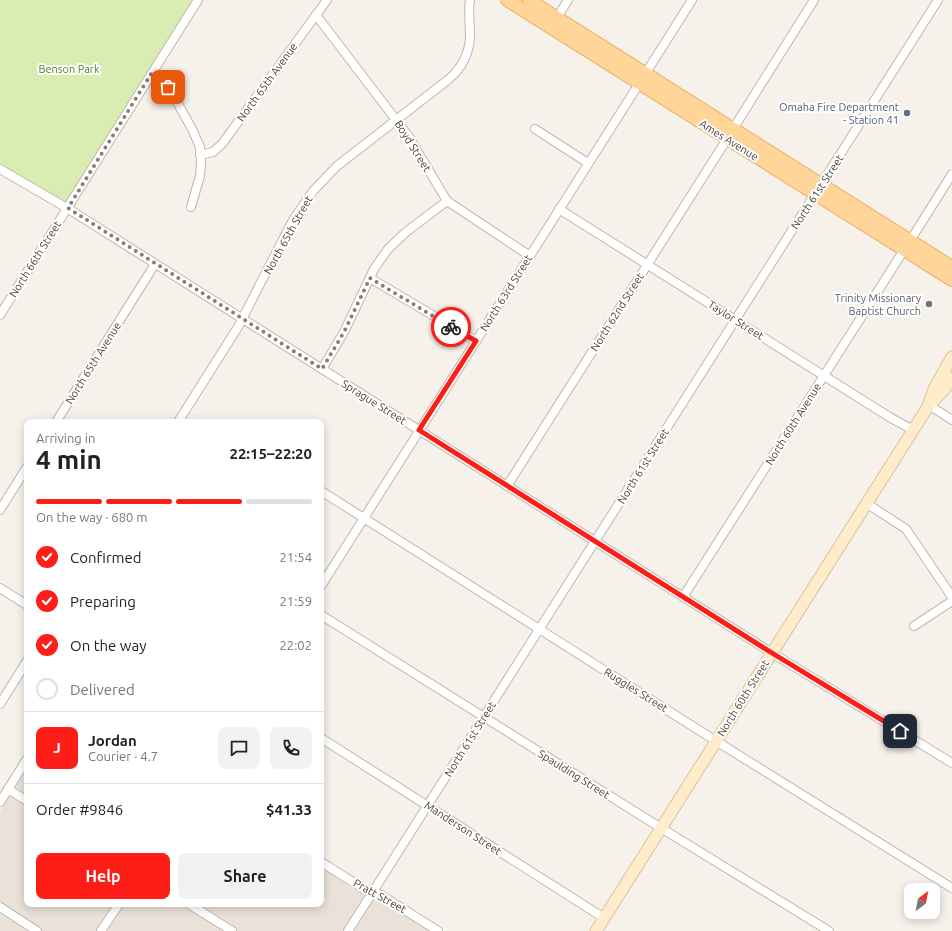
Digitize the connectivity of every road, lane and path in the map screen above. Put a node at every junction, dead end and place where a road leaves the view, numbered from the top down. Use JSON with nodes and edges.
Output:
{"nodes":[{"id":1,"x":198,"y":0,"type":"edge"},
{"id":2,"x":327,"y":0,"type":"edge"},
{"id":3,"x":470,"y":0,"type":"edge"},
{"id":4,"x":507,"y":0,"type":"edge"},
{"id":5,"x":529,"y":0,"type":"edge"},
{"id":6,"x":568,"y":0,"type":"edge"},
{"id":7,"x":692,"y":0,"type":"edge"},
{"id":8,"x":814,"y":0,"type":"edge"},
{"id":9,"x":938,"y":0,"type":"edge"},
{"id":10,"x":316,"y":15,"type":"junction"},
{"id":11,"x":557,"y":18,"type":"junction"},
{"id":12,"x":151,"y":74,"type":"junction"},
{"id":13,"x":642,"y":78,"type":"junction"},
{"id":14,"x":397,"y":120,"type":"junction"},
{"id":15,"x":534,"y":129,"type":"dead end"},
{"id":16,"x":730,"y":134,"type":"junction"},
{"id":17,"x":200,"y":155,"type":"junction"},
{"id":18,"x":588,"y":163,"type":"junction"},
{"id":19,"x":0,"y":168,"type":"edge"},
{"id":20,"x":952,"y":174,"type":"edge"},
{"id":21,"x":818,"y":190,"type":"junction"},
{"id":22,"x":447,"y":201,"type":"junction"},
{"id":23,"x":191,"y":206,"type":"dead end"},
{"id":24,"x":68,"y":208,"type":"junction"},
{"id":25,"x":559,"y":209,"type":"junction"},
{"id":26,"x":907,"y":246,"type":"junction"},
{"id":27,"x":530,"y":256,"type":"junction"},
{"id":28,"x":155,"y":264,"type":"junction"},
{"id":29,"x":647,"y":264,"type":"junction"},
{"id":30,"x":952,"y":267,"type":"edge"},
{"id":31,"x":370,"y":278,"type":"junction"},
{"id":32,"x":952,"y":280,"type":"edge"},
{"id":33,"x":0,"y":315,"type":"edge"},
{"id":34,"x":242,"y":319,"type":"junction"},
{"id":35,"x":735,"y":320,"type":"junction"},
{"id":36,"x":476,"y":341,"type":"junction"},
{"id":37,"x":952,"y":357,"type":"edge"},
{"id":38,"x":322,"y":369,"type":"junction"},
{"id":39,"x":824,"y":376,"type":"junction"},
{"id":40,"x":952,"y":378,"type":"edge"},
{"id":41,"x":929,"y":405,"type":"junction"},
{"id":42,"x":58,"y":419,"type":"edge"},
{"id":43,"x":180,"y":419,"type":"edge"},
{"id":44,"x":952,"y":420,"type":"edge"},
{"id":45,"x":419,"y":430,"type":"junction"},
{"id":46,"x":913,"y":430,"type":"junction"},
{"id":47,"x":24,"y":473,"type":"edge"},
{"id":48,"x":507,"y":486,"type":"junction"},
{"id":49,"x":324,"y":493,"type":"edge"},
{"id":50,"x":866,"y":503,"type":"junction"},
{"id":51,"x":0,"y":510,"type":"edge"},
{"id":52,"x":364,"y":518,"type":"junction"},
{"id":53,"x":595,"y":542,"type":"junction"},
{"id":54,"x":324,"y":581,"type":"edge"},
{"id":55,"x":0,"y":588,"type":"edge"},
{"id":56,"x":683,"y":597,"type":"junction"},
{"id":57,"x":952,"y":597,"type":"edge"},
{"id":58,"x":952,"y":601,"type":"edge"},
{"id":59,"x":24,"y":603,"type":"edge"},
{"id":60,"x":324,"y":616,"type":"edge"},
{"id":61,"x":914,"y":626,"type":"dead end"},
{"id":62,"x":540,"y":629,"type":"junction"},
{"id":63,"x":772,"y":653,"type":"junction"},
{"id":64,"x":24,"y":674,"type":"edge"},
{"id":65,"x":0,"y":704,"type":"edge"},
{"id":66,"x":484,"y":717,"type":"junction"},
{"id":67,"x":324,"y":740,"type":"edge"},
{"id":68,"x":716,"y":741,"type":"junction"},
{"id":69,"x":952,"y":763,"type":"edge"},
{"id":70,"x":24,"y":764,"type":"edge"},
{"id":71,"x":8,"y":789,"type":"junction"},
{"id":72,"x":24,"y":799,"type":"edge"},
{"id":73,"x":0,"y":802,"type":"edge"},
{"id":74,"x":428,"y":806,"type":"junction"},
{"id":75,"x":661,"y":828,"type":"junction"},
{"id":76,"x":324,"y":864,"type":"edge"},
{"id":77,"x":952,"y":888,"type":"edge"},
{"id":78,"x":373,"y":892,"type":"junction"},
{"id":79,"x":116,"y":907,"type":"edge"},
{"id":80,"x":194,"y":907,"type":"edge"},
{"id":81,"x":0,"y":908,"type":"edge"},
{"id":82,"x":604,"y":918,"type":"junction"},
{"id":83,"x":37,"y":931,"type":"edge"},
{"id":84,"x":102,"y":931,"type":"edge"},
{"id":85,"x":232,"y":931,"type":"edge"},
{"id":86,"x":348,"y":931,"type":"edge"},
{"id":87,"x":438,"y":931,"type":"edge"},
{"id":88,"x":596,"y":931,"type":"edge"},
{"id":89,"x":829,"y":931,"type":"edge"}],
"edges":[{"from":1,"to":12,"type":"street","name":"North 66th Street"},
{"from":2,"to":10,"type":"street","name":"North 65th Avenue"},
{"from":3,"to":14,"type":"street","name":"North 65th Street"},
{"from":4,"to":13,"type":"main road","name":"Ames Avenue"},
{"from":5,"to":11,"type":"main road","name":"Ames Avenue"},
{"from":6,"to":11,"type":"street"},
{"from":7,"to":13,"type":"street","name":"North 63rd Street"},
{"from":8,"to":16,"type":"street","name":"North 62nd Street"},
{"from":9,"to":21,"type":"street","name":"North 61st Street"},
{"from":10,"to":14,"type":"street","name":"Boyd Street"},
{"from":10,"to":17,"type":"street","name":"North 65th Avenue"},
{"from":11,"to":13,"type":"main road","name":"Ames Avenue"},
{"from":12,"to":17,"type":"street"},
{"from":12,"to":24,"type":"street","name":"North 66th Street"},
{"from":13,"to":16,"type":"main road","name":"Ames Avenue"},
{"from":13,"to":18,"type":"street","name":"North 63rd Street"},
{"from":14,"to":22,"type":"street","name":"Boyd Street"},
{"from":14,"to":34,"type":"street","name":"North 65th Street"},
{"from":15,"to":18,"type":"street"},
{"from":16,"to":21,"type":"main road","name":"Ames Avenue"},
{"from":16,"to":29,"type":"street","name":"North 62nd Street"},
{"from":17,"to":23,"type":"street"},
{"from":18,"to":25,"type":"street","name":"North 63rd Street"},
{"from":19,"to":24,"type":"street","name":"Sprague Street"},
{"from":20,"to":26,"type":"street","name":"North 60th Avenue"},
{"from":21,"to":26,"type":"main road","name":"Ames Avenue"},
{"from":21,"to":35,"type":"street","name":"North 61st Street"},
{"from":22,"to":27,"type":"street","name":"Boyd Street"},
{"from":22,"to":31,"type":"street"},
{"from":24,"to":28,"type":"street","name":"Sprague Street"},
{"from":24,"to":33,"type":"street","name":"North 66th Street"},
{"from":25,"to":27,"type":"street","name":"North 63rd Street"},
{"from":25,"to":29,"type":"street","name":"Taylor Street"},
{"from":26,"to":30,"type":"main road","name":"Ames Avenue"},
{"from":26,"to":32,"type":"main road","name":"Ames Avenue"},
{"from":26,"to":39,"type":"street","name":"North 60th Avenue"},
{"from":27,"to":36,"type":"street","name":"North 63rd Street"},
{"from":28,"to":34,"type":"street","name":"Sprague Street"},
{"from":28,"to":42,"type":"street","name":"North 65th Avenue"},
{"from":29,"to":35,"type":"street","name":"Taylor Street"},
{"from":29,"to":48,"type":"street","name":"North 62nd Street"},
{"from":31,"to":36,"type":"street"},
{"from":31,"to":38,"type":"street"},
{"from":34,"to":38,"type":"street","name":"Sprague Street"},
{"from":34,"to":43,"type":"street","name":"North 65th Street"},
{"from":35,"to":39,"type":"street","name":"Taylor Street"},
{"from":35,"to":53,"type":"street","name":"North 61st Street"},
{"from":36,"to":45,"type":"street","name":"North 63rd Street"},
{"from":37,"to":41,"type":"main road","name":"North 60th Street"},
{"from":38,"to":45,"type":"street","name":"Sprague Street"},
{"from":39,"to":46,"type":"street","name":"Taylor Street"},
{"from":39,"to":56,"type":"street","name":"North 60th Avenue"},
{"from":40,"to":41,"type":"main road","name":"North 60th Street"},
{"from":41,"to":44,"type":"street"},
{"from":41,"to":46,"type":"main road","name":"North 60th Street"},
{"from":45,"to":48,"type":"street","name":"Sprague Street"},
{"from":45,"to":52,"type":"street","name":"North 63rd Street"},
{"from":46,"to":50,"type":"main road","name":"North 60th Street"},
{"from":47,"to":51,"type":"street"},
{"from":48,"to":53,"type":"street","name":"Sprague Street"},
{"from":49,"to":52,"type":"street","name":"Ruggles Street"},
{"from":50,"to":57,"type":"street"},
{"from":50,"to":63,"type":"main road","name":"North 60th Street"},
{"from":52,"to":54,"type":"street","name":"North 63rd Street"},
{"from":52,"to":62,"type":"street","name":"Ruggles Street"},
{"from":53,"to":56,"type":"street","name":"Sprague Street"},
{"from":53,"to":62,"type":"street","name":"North 61st Street"},
{"from":55,"to":59,"type":"street"},
{"from":56,"to":63,"type":"street","name":"Sprague Street"},
{"from":58,"to":61,"type":"street"},
{"from":60,"to":66,"type":"street","name":"Spaulding Street"},
{"from":62,"to":66,"type":"street","name":"North 61st Street"},
{"from":62,"to":68,"type":"street","name":"Ruggles Street"},
{"from":63,"to":68,"type":"main road","name":"North 60th Street"},
{"from":63,"to":69,"type":"street","name":"Sprague Street"},
{"from":64,"to":65,"type":"street"},
{"from":66,"to":74,"type":"street","name":"North 61st Street"},
{"from":66,"to":75,"type":"street","name":"Spaulding Street"},
{"from":67,"to":74,"type":"street","name":"Manderson Street"},
{"from":68,"to":75,"type":"main road","name":"North 60th Street"},
{"from":68,"to":77,"type":"street","name":"Ruggles Street"},
{"from":70,"to":71,"type":"street"},
{"from":71,"to":72,"type":"street"},
{"from":71,"to":73,"type":"street"},
{"from":74,"to":78,"type":"street","name":"North 61st Street"},
{"from":74,"to":82,"type":"street","name":"Manderson Street"},
{"from":75,"to":82,"type":"main road","name":"North 60th Street"},
{"from":75,"to":89,"type":"street","name":"Spaulding Street"},
{"from":76,"to":78,"type":"street","name":"Pratt Street"},
{"from":78,"to":86,"type":"street","name":"North 61st Street"},
{"from":78,"to":87,"type":"street","name":"Pratt Street"},
{"from":79,"to":84,"type":"street"},
{"from":80,"to":85,"type":"street"},
{"from":81,"to":83,"type":"street"},
{"from":82,"to":88,"type":"main road","name":"North 60th Street"}]}
